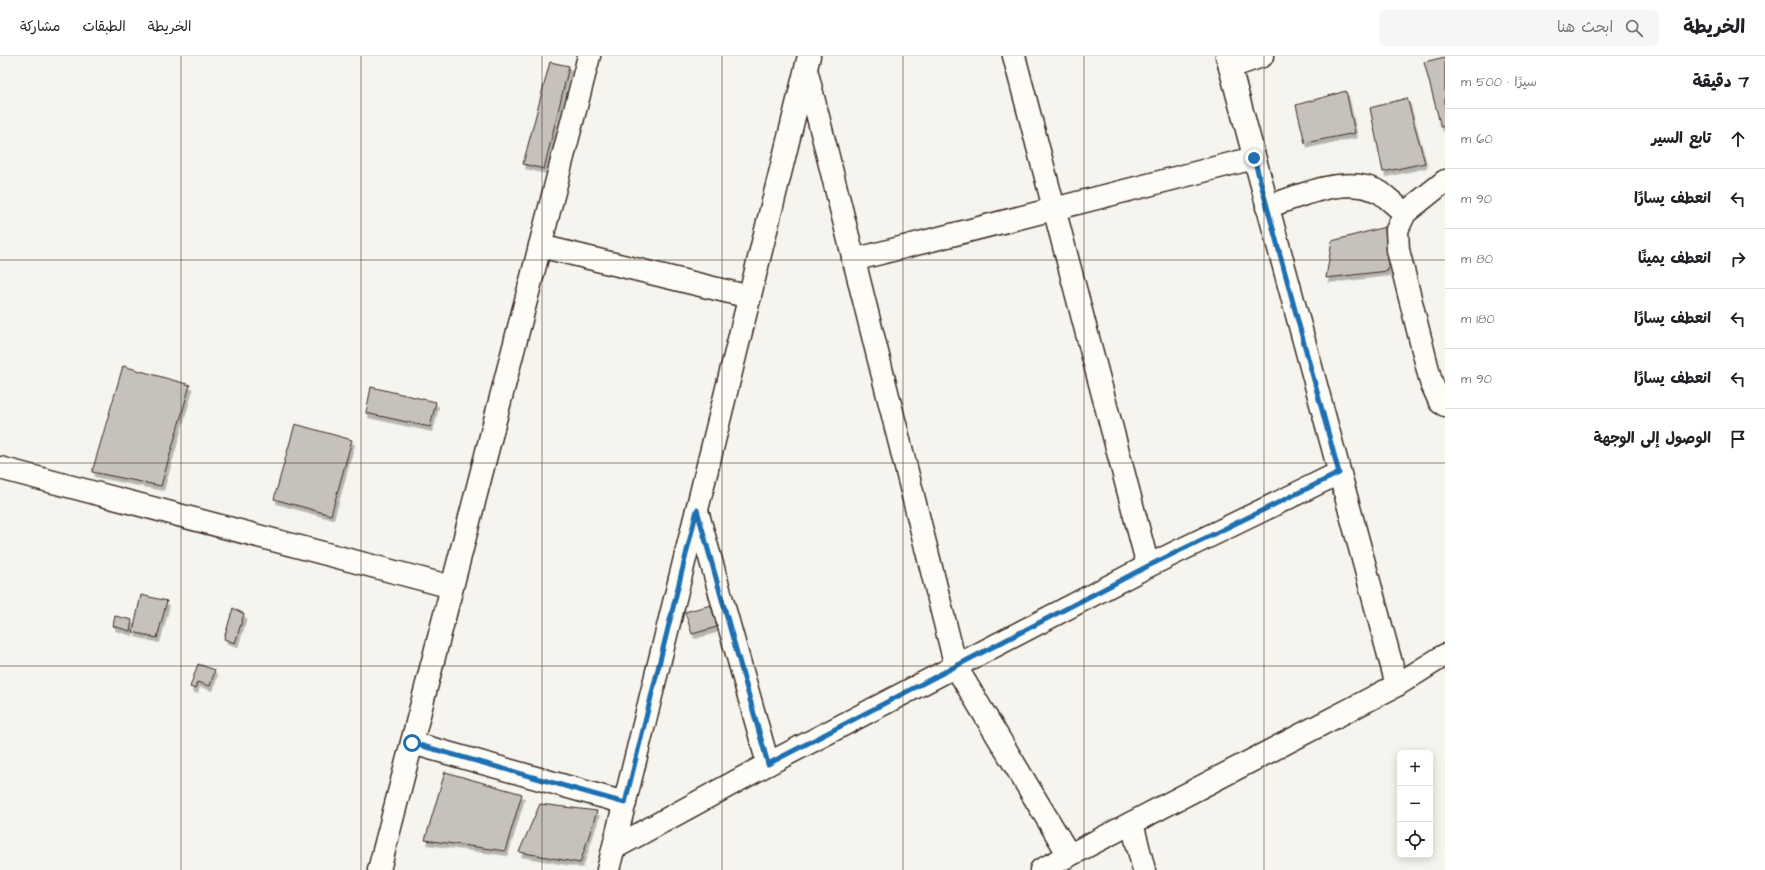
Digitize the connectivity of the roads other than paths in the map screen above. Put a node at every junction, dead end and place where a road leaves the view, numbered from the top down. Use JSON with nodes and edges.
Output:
{"nodes":[{"id":1,"x":589,"y":56,"type":"edge"},
{"id":2,"x":1014,"y":56,"type":"edge"},
{"id":3,"x":1262,"y":56,"type":"edge"},
{"id":4,"x":1228,"y":62,"type":"edge"},
{"id":5,"x":808,"y":63,"type":"edge"},
{"id":6,"x":1254,"y":158,"type":"junction"},
{"id":7,"x":1445,"y":181,"type":"edge"},
{"id":8,"x":1267,"y":207,"type":"junction"},
{"id":9,"x":1052,"y":208,"type":"junction"},
{"id":10,"x":1405,"y":213,"type":"junction"},
{"id":11,"x":540,"y":246,"type":"junction"},
{"id":12,"x":853,"y":260,"type":"junction"},
{"id":13,"x":750,"y":297,"type":"junction"},
{"id":14,"x":1445,"y":405,"type":"edge"},
{"id":15,"x":0,"y":468,"type":"edge"},
{"id":16,"x":1339,"y":473,"type":"junction"},
{"id":17,"x":697,"y":510,"type":"junction"},
{"id":18,"x":1148,"y":566,"type":"junction"},
{"id":19,"x":452,"y":587,"type":"junction"},
{"id":20,"x":1445,"y":655,"type":"edge"},
{"id":21,"x":956,"y":667,"type":"junction"},
{"id":22,"x":1397,"y":685,"type":"junction"},
{"id":23,"x":412,"y":743,"type":"junction"},
{"id":24,"x":768,"y":764,"type":"junction"},
{"id":25,"x":625,"y":803,"type":"junction"},
{"id":26,"x":1132,"y":823,"type":"junction"},
{"id":27,"x":614,"y":848,"type":"junction"},
{"id":28,"x":1069,"y":856,"type":"junction"},
{"id":29,"x":379,"y":870,"type":"edge"},
{"id":30,"x":608,"y":870,"type":"edge"},
{"id":31,"x":1041,"y":870,"type":"edge"},
{"id":32,"x":1144,"y":870,"type":"edge"}],
"edges":[{"from":1,"to":11,"type":"street"},
{"from":2,"to":9,"type":"street"},
{"from":3,"to":4,"type":"street"},
{"from":4,"to":6,"type":"street"},
{"from":5,"to":12,"type":"street"},
{"from":5,"to":13,"type":"street"},
{"from":6,"to":8,"type":"street"},
{"from":6,"to":9,"type":"street"},
{"from":7,"to":10,"type":"street"},
{"from":8,"to":10,"type":"street"},
{"from":8,"to":16,"type":"street"},
{"from":9,"to":12,"type":"street"},
{"from":9,"to":18,"type":"street"},
{"from":10,"to":14,"type":"street"},
{"from":11,"to":13,"type":"street"},
{"from":11,"to":19,"type":"street"},
{"from":12,"to":21,"type":"street"},
{"from":13,"to":17,"type":"street"},
{"from":15,"to":19,"type":"street"},
{"from":16,"to":18,"type":"street"},
{"from":16,"to":22,"type":"street"},
{"from":17,"to":24,"type":"street"},
{"from":17,"to":25,"type":"street"},
{"from":18,"to":21,"type":"street"},
{"from":19,"to":23,"type":"street"},
{"from":20,"to":22,"type":"street"},
{"from":21,"to":24,"type":"street"},
{"from":21,"to":28,"type":"street"},
{"from":22,"to":26,"type":"street"},
{"from":23,"to":25,"type":"street"},
{"from":23,"to":29,"type":"street"},
{"from":24,"to":27,"type":"street"},
{"from":25,"to":27,"type":"street"},
{"from":26,"to":28,"type":"street"},
{"from":26,"to":32,"type":"street"},
{"from":27,"to":30,"type":"street"},
{"from":28,"to":31,"type":"street"}]}
